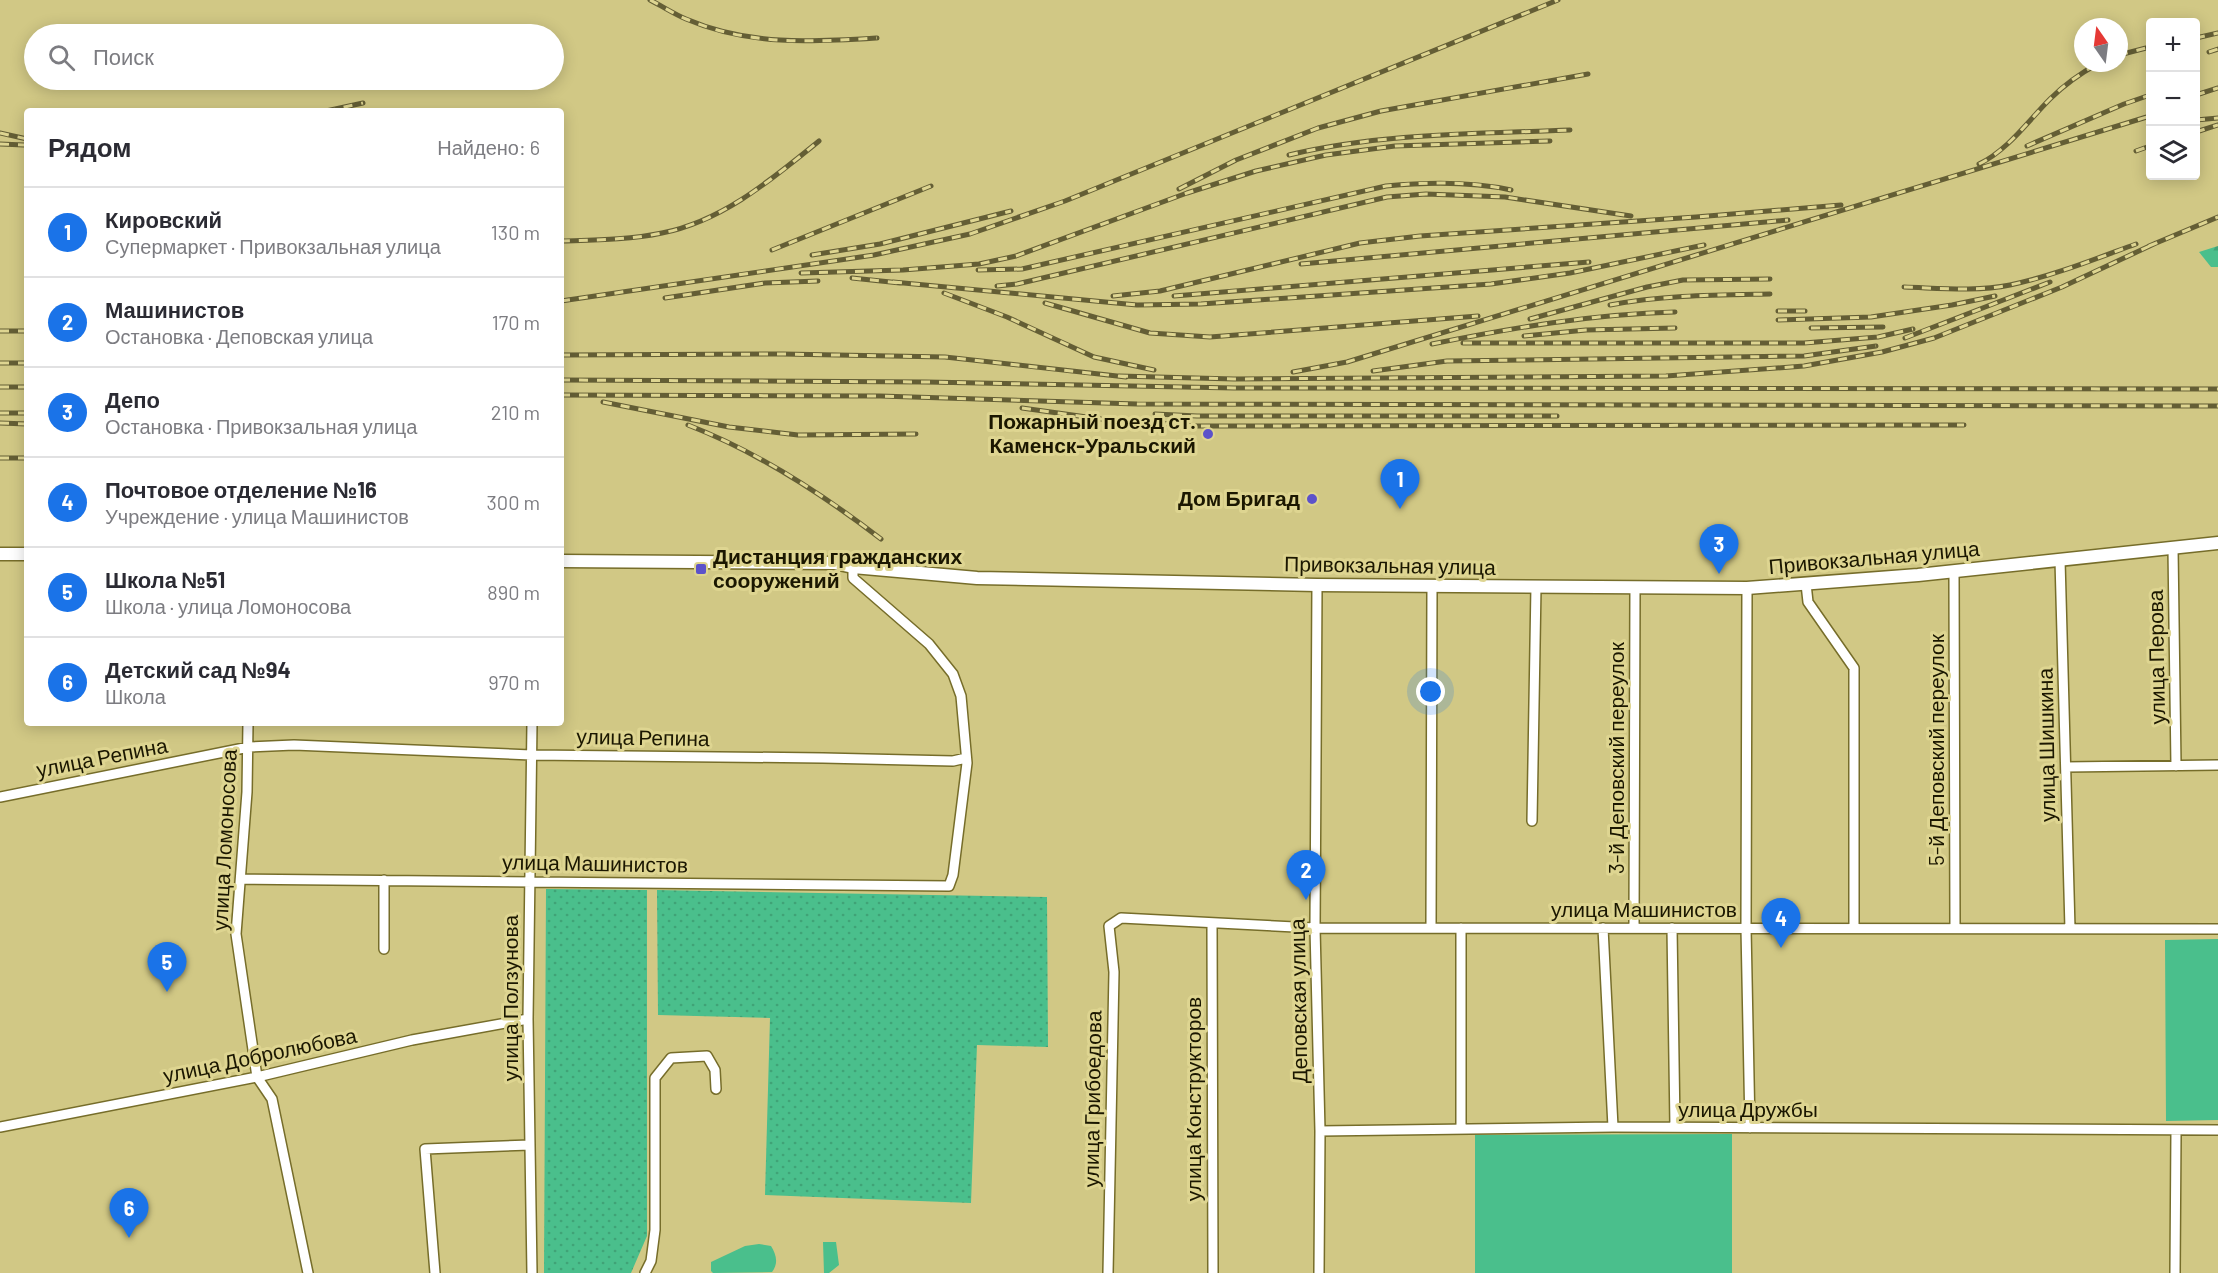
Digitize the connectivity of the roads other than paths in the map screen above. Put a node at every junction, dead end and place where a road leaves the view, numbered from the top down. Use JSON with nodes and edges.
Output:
{"nodes":[{"id":1,"x":2218,"y":543,"type":"edge"},
{"id":2,"x":2173,"y":548,"type":"junction"},
{"id":3,"x":0,"y":554,"type":"edge"},
{"id":4,"x":24,"y":554,"type":"edge"},
{"id":5,"x":2060,"y":560,"type":"junction"},
{"id":6,"x":564,"y":561,"type":"edge"},
{"id":7,"x":853,"y":567,"type":"junction"},
{"id":8,"x":1954,"y":572,"type":"junction"},
{"id":9,"x":1806,"y":584,"type":"junction"},
{"id":10,"x":1317,"y":585,"type":"junction"},
{"id":11,"x":1432,"y":586,"type":"junction"},
{"id":12,"x":1536,"y":586,"type":"junction"},
{"id":13,"x":1635,"y":587,"type":"junction"},
{"id":14,"x":1747,"y":588,"type":"junction"},
{"id":15,"x":248,"y":726,"type":"edge"},
{"id":16,"x":532,"y":726,"type":"edge"},
{"id":17,"x":249,"y":747,"type":"junction"},
{"id":18,"x":531,"y":755,"type":"junction"},
{"id":19,"x":966,"y":758,"type":"junction"},
{"id":20,"x":2218,"y":765,"type":"edge"},
{"id":21,"x":2176,"y":766,"type":"junction"},
{"id":22,"x":2066,"y":767,"type":"junction"},
{"id":23,"x":0,"y":797,"type":"edge"},
{"id":24,"x":1532,"y":821,"type":"dead end"},
{"id":25,"x":241,"y":879,"type":"junction"},
{"id":26,"x":384,"y":880,"type":"junction"},
{"id":27,"x":529,"y":882,"type":"junction"},
{"id":28,"x":1212,"y":924,"type":"junction"},
{"id":29,"x":1109,"y":926,"type":"joint"},
{"id":30,"x":1315,"y":928,"type":"junction"},
{"id":31,"x":1431,"y":928,"type":"junction"},
{"id":32,"x":1461,"y":928,"type":"junction"},
{"id":33,"x":1603,"y":928,"type":"junction"},
{"id":34,"x":1634,"y":928,"type":"junction"},
{"id":35,"x":1672,"y":928,"type":"junction"},
{"id":36,"x":1746,"y":928,"type":"junction"},
{"id":37,"x":1854,"y":928,"type":"junction"},
{"id":38,"x":1955,"y":928,"type":"junction"},
{"id":39,"x":2070,"y":928,"type":"junction"},
{"id":40,"x":2218,"y":929,"type":"edge"},
{"id":41,"x":384,"y":949,"type":"dead end"},
{"id":42,"x":528,"y":1018,"type":"junction"},
{"id":43,"x":257,"y":1077,"type":"junction"},
{"id":44,"x":716,"y":1089,"type":"dead end"},
{"id":45,"x":0,"y":1127,"type":"edge"},
{"id":46,"x":1613,"y":1127,"type":"junction"},
{"id":47,"x":1675,"y":1127,"type":"junction"},
{"id":48,"x":1750,"y":1128,"type":"junction"},
{"id":49,"x":1461,"y":1129,"type":"junction"},
{"id":50,"x":2218,"y":1130,"type":"edge"},
{"id":51,"x":1320,"y":1131,"type":"junction"},
{"id":52,"x":2176,"y":1131,"type":"junction"},
{"id":53,"x":530,"y":1145,"type":"junction"},
{"id":54,"x":308,"y":1273,"type":"edge"},
{"id":55,"x":435,"y":1273,"type":"edge"},
{"id":56,"x":532,"y":1273,"type":"edge"},
{"id":57,"x":645,"y":1273,"type":"edge"},
{"id":58,"x":1108,"y":1273,"type":"edge"},
{"id":59,"x":1213,"y":1273,"type":"edge"},
{"id":60,"x":1319,"y":1273,"type":"edge"},
{"id":61,"x":2175,"y":1273,"type":"edge"}],
"edges":[{"from":1,"to":2,"type":"street","name":"Привокзальная улица"},
{"from":2,"to":5,"type":"street","name":"Привокзальная улица"},
{"from":2,"to":21,"type":"street","name":"улица Перова"},
{"from":3,"to":4,"type":"street"},
{"from":5,"to":8,"type":"street","name":"Привокзальная улица"},
{"from":5,"to":22,"type":"street","name":"улица Шишкина"},
{"from":6,"to":7,"type":"street","name":"Привокзальная улица"},
{"from":7,"to":10,"type":"street","name":"Привокзальная улица"},
{"from":7,"to":19,"type":"street"},
{"from":8,"to":9,"type":"street","name":"Привокзальная улица"},
{"from":8,"to":38,"type":"street","name":"5-й Деповский переулок"},
{"from":9,"to":14,"type":"street","name":"Привокзальная улица"},
{"from":9,"to":37,"type":"street"},
{"from":10,"to":11,"type":"street","name":"Привокзальная улица"},
{"from":10,"to":30,"type":"street","name":"Деповская улица"},
{"from":11,"to":12,"type":"street","name":"Привокзальная улица"},
{"from":11,"to":31,"type":"street"},
{"from":12,"to":13,"type":"street","name":"Привокзальная улица"},
{"from":12,"to":24,"type":"street"},
{"from":13,"to":14,"type":"street","name":"Привокзальная улица"},
{"from":13,"to":34,"type":"street","name":"3-й Деповский переулок"},
{"from":14,"to":36,"type":"street"},
{"from":15,"to":17,"type":"street","name":"улица Ломоносова"},
{"from":16,"to":18,"type":"street","name":"улица Ползунова"},
{"from":17,"to":18,"type":"street","name":"улица Репина"},
{"from":17,"to":23,"type":"street","name":"улица Репина"},
{"from":17,"to":25,"type":"street","name":"улица Ломоносова"},
{"from":18,"to":19,"type":"street","name":"улица Репина"},
{"from":18,"to":27,"type":"street","name":"улица Ползунова"},
{"from":19,"to":27,"type":"street","name":"улица Машинистов"},
{"from":20,"to":21,"type":"street"},
{"from":21,"to":22,"type":"street"},
{"from":22,"to":39,"type":"street","name":"улица Шишкина"},
{"from":25,"to":26,"type":"street","name":"улица Машинистов"},
{"from":25,"to":43,"type":"street","name":"улица Ломоносова"},
{"from":26,"to":27,"type":"street","name":"улица Машинистов"},
{"from":26,"to":41,"type":"street"},
{"from":27,"to":42,"type":"street","name":"улица Ползунова"},
{"from":28,"to":29,"type":"street","name":"улица Машинистов"},
{"from":28,"to":30,"type":"street","name":"улица Машинистов"},
{"from":28,"to":59,"type":"street","name":"улица Конструкторов"},
{"from":29,"to":58,"type":"street","name":"улица Грибоедова"},
{"from":30,"to":31,"type":"street","name":"улица Машинистов"},
{"from":30,"to":51,"type":"street","name":"Деповская улица"},
{"from":31,"to":32,"type":"street","name":"улица Машинистов"},
{"from":32,"to":33,"type":"street","name":"улица Машинистов"},
{"from":32,"to":49,"type":"street"},
{"from":33,"to":34,"type":"street","name":"улица Машинистов"},
{"from":33,"to":46,"type":"street"},
{"from":34,"to":35,"type":"street","name":"улица Машинистов"},
{"from":35,"to":36,"type":"street","name":"улица Машинистов"},
{"from":35,"to":47,"type":"street"},
{"from":36,"to":37,"type":"street","name":"улица Машинистов"},
{"from":36,"to":48,"type":"street"},
{"from":37,"to":38,"type":"street","name":"улица Машинистов"},
{"from":38,"to":39,"type":"street","name":"улица Машинистов"},
{"from":39,"to":40,"type":"street","name":"улица Машинистов"},
{"from":42,"to":43,"type":"street","name":"улица Добролюбова"},
{"from":42,"to":53,"type":"street","name":"улица Ползунова"},
{"from":43,"to":45,"type":"street","name":"улица Добролюбова"},
{"from":43,"to":54,"type":"street","name":"улица Ломоносова"},
{"from":44,"to":57,"type":"street"},
{"from":46,"to":47,"type":"street","name":"улица Дружбы"},
{"from":46,"to":49,"type":"street","name":"улица Дружбы"},
{"from":47,"to":48,"type":"street","name":"улица Дружбы"},
{"from":48,"to":52,"type":"street","name":"улица Дружбы"},
{"from":49,"to":51,"type":"street","name":"улица Дружбы"},
{"from":50,"to":52,"type":"street","name":"улица Дружбы"},
{"from":51,"to":60,"type":"street","name":"Деповская улица"},
{"from":52,"to":61,"type":"street"},
{"from":53,"to":55,"type":"street"},
{"from":53,"to":56,"type":"street","name":"улица Ползунова"}]}
